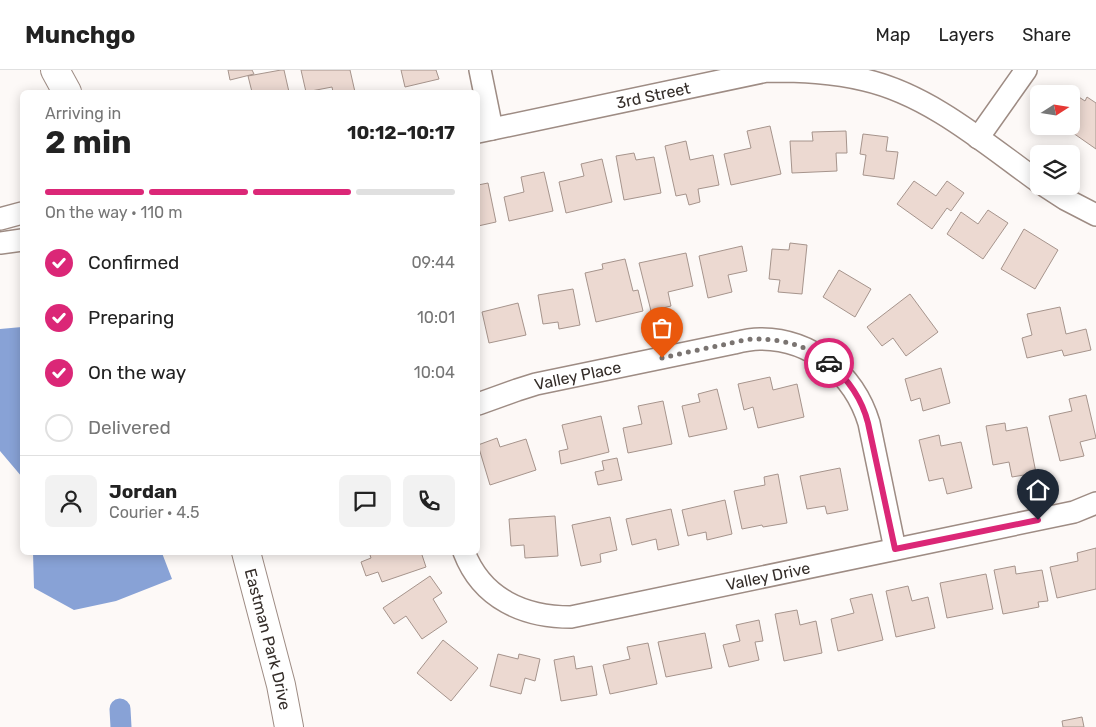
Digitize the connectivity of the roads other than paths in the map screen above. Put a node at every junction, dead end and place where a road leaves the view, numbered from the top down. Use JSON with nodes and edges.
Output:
{"nodes":[{"id":1,"x":55,"y":70,"type":"edge"},
{"id":2,"x":74,"y":70,"type":"edge"},
{"id":3,"x":480,"y":70,"type":"edge"},
{"id":4,"x":1026,"y":70,"type":"edge"},
{"id":5,"x":722,"y":75,"type":"edge"},
{"id":6,"x":66,"y":90,"type":"edge"},
{"id":7,"x":84,"y":90,"type":"edge"},
{"id":8,"x":485,"y":130,"type":"edge"},
{"id":9,"x":978,"y":138,"type":"junction"},
{"id":10,"x":1030,"y":176,"type":"edge"},
{"id":11,"x":1058,"y":195,"type":"edge"},
{"id":12,"x":20,"y":214,"type":"edge"},
{"id":13,"x":1096,"y":215,"type":"edge"},
{"id":14,"x":0,"y":219,"type":"edge"},
{"id":15,"x":20,"y":240,"type":"edge"},
{"id":16,"x":0,"y":243,"type":"edge"},
{"id":17,"x":480,"y":403,"type":"edge"},
{"id":18,"x":1096,"y":503,"type":"edge"},
{"id":19,"x":895,"y":549,"type":"junction"},
{"id":20,"x":247,"y":555,"type":"edge"},
{"id":21,"x":465,"y":555,"type":"edge"},
{"id":22,"x":289,"y":727,"type":"edge"}],
"edges":[{"from":1,"to":6,"type":"street"},
{"from":2,"to":7,"type":"street"},
{"from":3,"to":8,"type":"street"},
{"from":4,"to":9,"type":"street"},
{"from":5,"to":8,"type":"street","name":"3rd Street"},
{"from":5,"to":9,"type":"street","name":"3rd Street"},
{"from":9,"to":10,"type":"street","name":"3rd Street"},
{"from":11,"to":13,"type":"street"},
{"from":12,"to":14,"type":"street"},
{"from":15,"to":16,"type":"street"},
{"from":17,"to":19,"type":"street","name":"Valley Place"},
{"from":18,"to":19,"type":"street","name":"Valley Drive"},
{"from":19,"to":21,"type":"street","name":"Valley Drive"},
{"from":20,"to":22,"type":"street","name":"Eastman Park Drive"}]}
